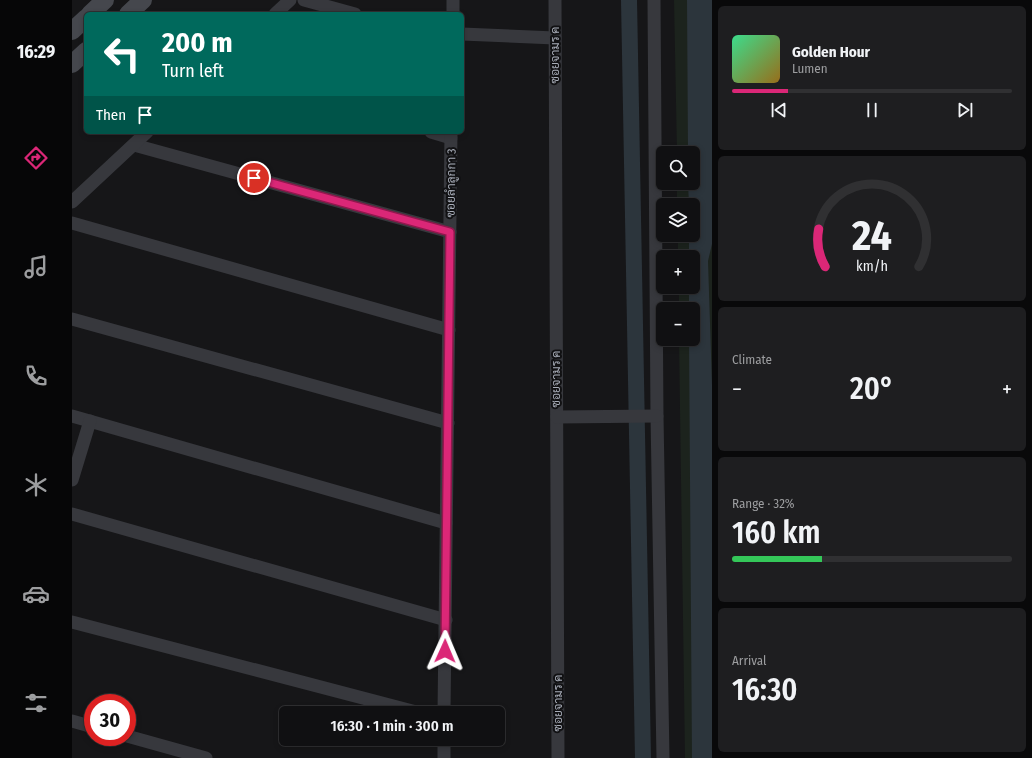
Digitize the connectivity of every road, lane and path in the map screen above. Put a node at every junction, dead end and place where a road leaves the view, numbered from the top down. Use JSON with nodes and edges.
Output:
{"nodes":[{"id":1,"x":106,"y":0,"type":"edge"},
{"id":2,"x":143,"y":0,"type":"edge"},
{"id":3,"x":290,"y":0,"type":"edge"},
{"id":4,"x":304,"y":0,"type":"edge"},
{"id":5,"x":453,"y":0,"type":"edge"},
{"id":6,"x":555,"y":0,"type":"edge"},
{"id":7,"x":654,"y":0,"type":"edge"},
{"id":8,"x":92,"y":12,"type":"edge"},
{"id":9,"x":130,"y":12,"type":"edge"},
{"id":10,"x":277,"y":12,"type":"edge"},
{"id":11,"x":348,"y":12,"type":"edge"},
{"id":12,"x":453,"y":12,"type":"edge"},
{"id":13,"x":84,"y":20,"type":"edge"},
{"id":14,"x":72,"y":31,"type":"edge"},
{"id":15,"x":464,"y":34,"type":"edge"},
{"id":16,"x":555,"y":38,"type":"junction"},
{"id":17,"x":84,"y":53,"type":"edge"},
{"id":18,"x":72,"y":64,"type":"edge"},
{"id":19,"x":145,"y":134,"type":"edge"},
{"id":20,"x":451,"y":135,"type":"edge"},
{"id":21,"x":134,"y":145,"type":"junction"},
{"id":22,"x":72,"y":202,"type":"edge"},
{"id":23,"x":72,"y":223,"type":"edge"},
{"id":24,"x":450,"y":232,"type":"junction"},
{"id":25,"x":72,"y":319,"type":"edge"},
{"id":26,"x":449,"y":330,"type":"junction"},
{"id":27,"x":72,"y":416,"type":"edge"},
{"id":28,"x":657,"y":416,"type":"junction"},
{"id":29,"x":557,"y":417,"type":"junction"},
{"id":30,"x":90,"y":421,"type":"junction"},
{"id":31,"x":448,"y":423,"type":"junction"},
{"id":32,"x":72,"y":480,"type":"edge"},
{"id":33,"x":72,"y":514,"type":"edge"},
{"id":34,"x":446,"y":523,"type":"junction"},
{"id":35,"x":446,"y":620,"type":"junction"},
{"id":36,"x":72,"y":622,"type":"edge"},
{"id":37,"x":393,"y":706,"type":"edge"},
{"id":38,"x":444,"y":706,"type":"edge"},
{"id":39,"x":72,"y":721,"type":"edge"},
{"id":40,"x":84,"y":724,"type":"edge"},
{"id":41,"x":136,"y":739,"type":"edge"},
{"id":42,"x":444,"y":746,"type":"edge"},
{"id":43,"x":206,"y":758,"type":"edge"},
{"id":44,"x":444,"y":758,"type":"edge"},
{"id":45,"x":558,"y":758,"type":"edge"},
{"id":46,"x":663,"y":758,"type":"edge"}],
"edges":[{"from":1,"to":8,"type":"main road"},
{"from":2,"to":9,"type":"main road"},
{"from":3,"to":10,"type":"street"},
{"from":4,"to":11,"type":"street"},
{"from":5,"to":12,"type":"street"},
{"from":6,"to":16,"type":"street","name":"ซอยจามร ค"},
{"from":7,"to":28,"type":"street"},
{"from":13,"to":14,"type":"main road"},
{"from":15,"to":16,"type":"street"},
{"from":16,"to":29,"type":"street","name":"ซอยจามร ค"},
{"from":17,"to":18,"type":"main road"},
{"from":19,"to":21,"type":"street"},
{"from":20,"to":24,"type":"street","name":"ซอยลำลูกกา 3"},
{"from":21,"to":22,"type":"street"},
{"from":21,"to":24,"type":"street"},
{"from":23,"to":26,"type":"street"},
{"from":24,"to":26,"type":"street","name":"ซอยลำลูกกา 3"},
{"from":25,"to":31,"type":"street"},
{"from":26,"to":31,"type":"street","name":"ซอยลำลูกกา 3"},
{"from":27,"to":30,"type":"street"},
{"from":28,"to":29,"type":"street"},
{"from":28,"to":46,"type":"street"},
{"from":29,"to":45,"type":"street","name":"ซอยจามร ค"},
{"from":30,"to":32,"type":"street"},
{"from":30,"to":34,"type":"street"},
{"from":31,"to":34,"type":"street","name":"ซอยลำลูกกา 3"},
{"from":33,"to":35,"type":"street"},
{"from":34,"to":35,"type":"street","name":"ซอยลำลูกกา 3"},
{"from":35,"to":38,"type":"street","name":"ซอยลำลูกกา 3"},
{"from":36,"to":37,"type":"street"},
{"from":39,"to":40,"type":"street"},
{"from":41,"to":43,"type":"street"},
{"from":42,"to":44,"type":"street"}]}
